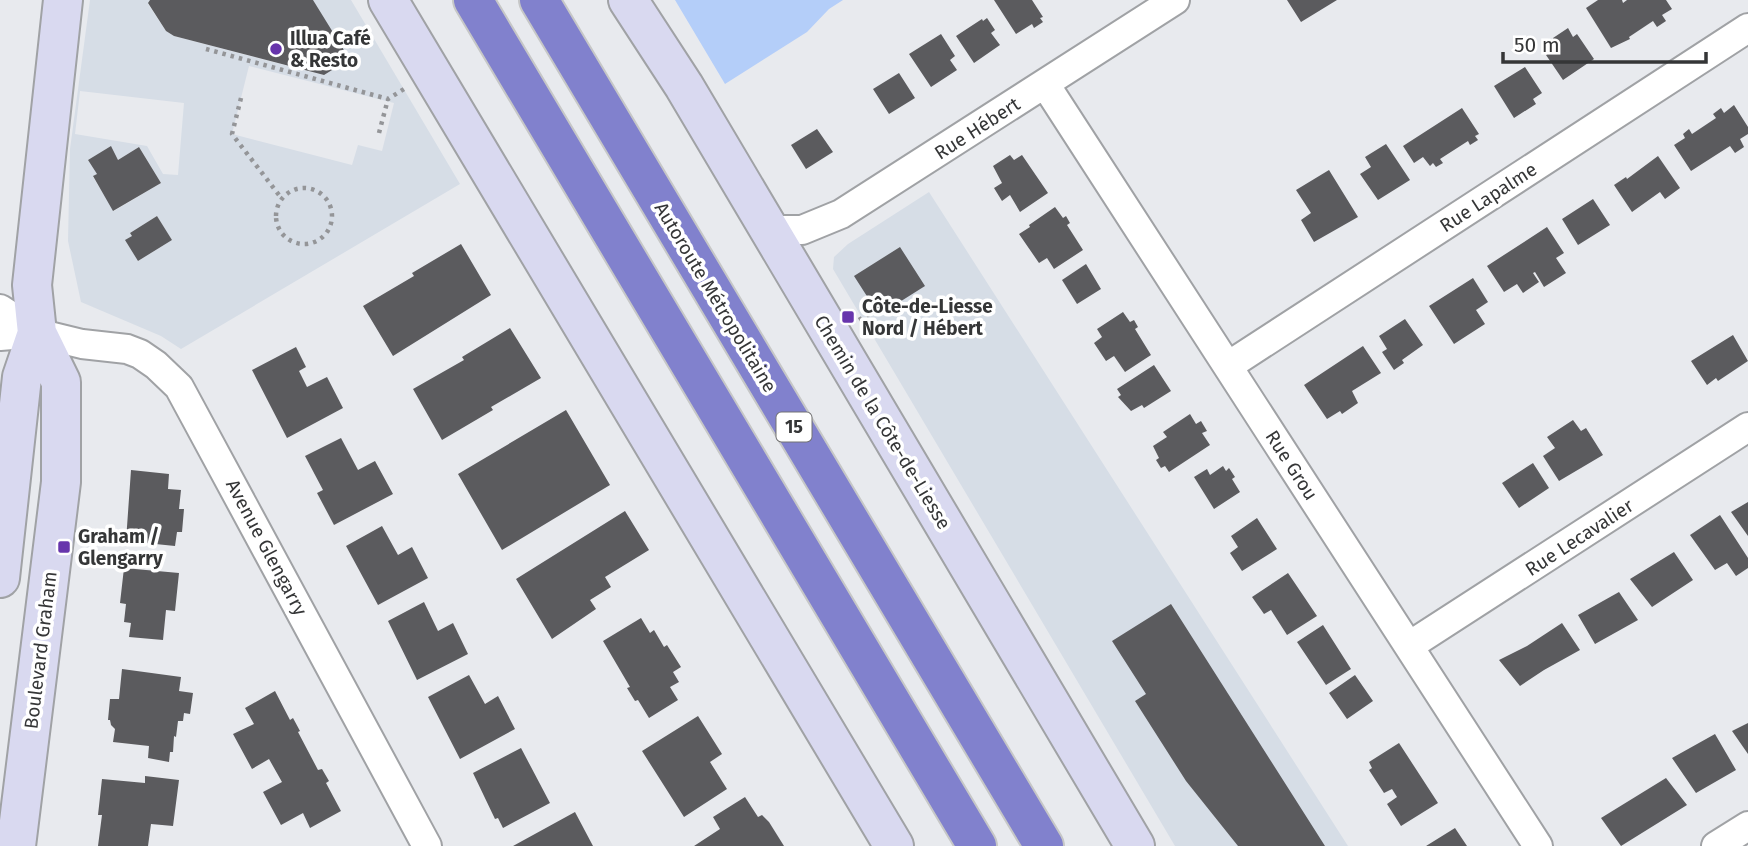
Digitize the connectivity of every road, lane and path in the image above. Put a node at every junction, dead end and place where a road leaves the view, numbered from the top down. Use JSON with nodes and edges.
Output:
{"nodes":[{"id":1,"x":63,"y":0,"type":"edge"},
{"id":2,"x":388,"y":0,"type":"edge"},
{"id":3,"x":473,"y":0,"type":"edge"},
{"id":4,"x":539,"y":0,"type":"edge"},
{"id":5,"x":628,"y":0,"type":"edge"},
{"id":6,"x":1175,"y":0,"type":"edge"},
{"id":7,"x":1748,"y":28,"type":"edge"},
{"id":8,"x":206,"y":49,"type":"dead end"},
{"id":9,"x":1045,"y":84,"type":"junction"},
{"id":10,"x":410,"y":85,"type":"dead end"},
{"id":11,"x":241,"y":98,"type":"dead end"},
{"id":12,"x":388,"y":99,"type":"junction"},
{"id":13,"x":379,"y":133,"type":"dead end"},
{"id":14,"x":282,"y":199,"type":"junction"},
{"id":15,"x":770,"y":230,"type":"junction"},
{"id":16,"x":0,"y":309,"type":"edge"},
{"id":17,"x":876,"y":310,"type":"dead end"},
{"id":18,"x":852,"y":324,"type":"dead end"},
{"id":19,"x":18,"y":335,"type":"edge"},
{"id":20,"x":1228,"y":366,"type":"junction"},
{"id":21,"x":1748,"y":427,"type":"edge"},
{"id":22,"x":0,"y":578,"type":"edge"},
{"id":23,"x":1409,"y":646,"type":"junction"},
{"id":24,"x":11,"y":782,"type":"edge"},
{"id":25,"x":1748,"y":826,"type":"edge"},
{"id":26,"x":16,"y":846,"type":"edge"},
{"id":27,"x":427,"y":846,"type":"edge"},
{"id":28,"x":894,"y":846,"type":"edge"},
{"id":29,"x":977,"y":846,"type":"edge"},
{"id":30,"x":1044,"y":846,"type":"edge"},
{"id":31,"x":1135,"y":846,"type":"edge"},
{"id":32,"x":1538,"y":846,"type":"edge"},
{"id":33,"x":1716,"y":846,"type":"edge"}],
"edges":[{"from":1,"to":19,"type":"main road","name":"Boulevard Graham"},
{"from":2,"to":28,"type":"main road"},
{"from":3,"to":29,"type":"highway"},
{"from":4,"to":30,"type":"highway","name":"Autoroute Métropolitaine","number":"15"},
{"from":5,"to":15,"type":"main road","name":"Chemin de la Côte-de-Liesse"},
{"from":6,"to":9,"type":"street","name":"Rue Hébert"},
{"from":7,"to":20,"type":"street","name":"Rue Lapalme"},
{"from":8,"to":12,"type":"path"},
{"from":9,"to":15,"type":"street","name":"Rue Hébert"},
{"from":9,"to":20,"type":"street","name":"Rue Grou"},
{"from":10,"to":12,"type":"path"},
{"from":11,"to":14,"type":"path"},
{"from":12,"to":13,"type":"path"},
{"from":14,"to":14,"type":"path"},
{"from":15,"to":31,"type":"main road","name":"Chemin de la Côte-de-Liesse"},
{"from":16,"to":19,"type":"street","name":"Avenue Glengarry"},
{"from":17,"to":18,"type":"path"},
{"from":19,"to":22,"type":"main road","name":"Boulevard Graham"},
{"from":19,"to":24,"type":"main road","name":"Boulevard Graham"},
{"from":19,"to":27,"type":"street","name":"Avenue Glengarry"},
{"from":20,"to":23,"type":"street","name":"Rue Grou"},
{"from":21,"to":23,"type":"street","name":"Rue Lecavalier"},
{"from":23,"to":32,"type":"street","name":"Rue Grou"},
{"from":24,"to":26,"type":"main road","name":"Boulevard Graham"},
{"from":25,"to":33,"type":"street"}]}
